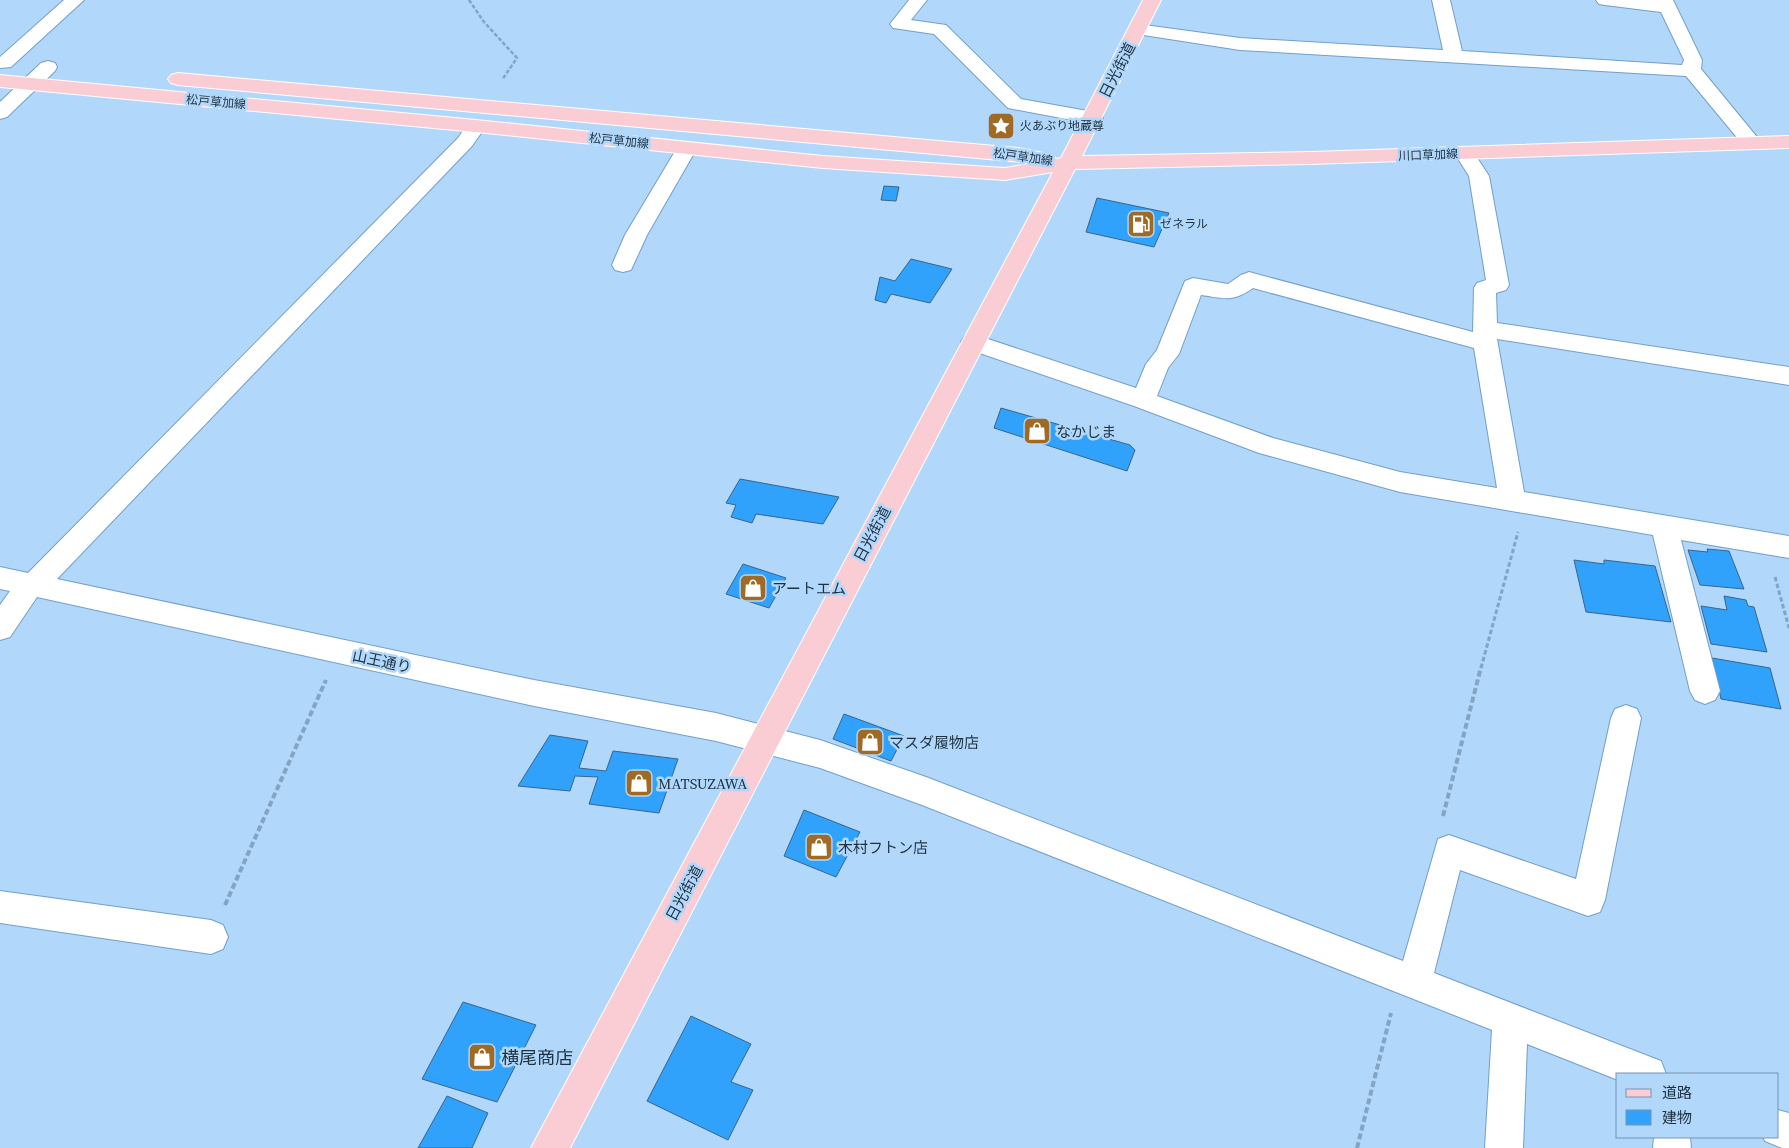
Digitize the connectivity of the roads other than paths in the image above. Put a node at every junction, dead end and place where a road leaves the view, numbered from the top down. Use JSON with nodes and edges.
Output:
{"nodes":[{"id":1,"x":74,"y":0,"type":"edge"},
{"id":2,"x":918,"y":0,"type":"edge"},
{"id":3,"x":1152,"y":0,"type":"edge"},
{"id":4,"x":1441,"y":0,"type":"edge"},
{"id":5,"x":1604,"y":0,"type":"edge"},
{"id":6,"x":1665,"y":4,"type":"edge"},
{"id":7,"x":1137,"y":29,"type":"junction"},
{"id":8,"x":1454,"y":56,"type":"junction"},
{"id":9,"x":48,"y":67,"type":"junction"},
{"id":10,"x":2,"y":69,"type":"edge"},
{"id":11,"x":1692,"y":70,"type":"junction"},
{"id":12,"x":135,"y":75,"type":"dead end"},
{"id":13,"x":155,"y":77,"type":"dead end"},
{"id":14,"x":31,"y":84,"type":"junction"},
{"id":15,"x":0,"y":113,"type":"edge"},
{"id":16,"x":1093,"y":118,"type":"junction"},
{"id":17,"x":476,"y":126,"type":"junction"},
{"id":18,"x":1752,"y":142,"type":"junction"},
{"id":19,"x":1789,"y":142,"type":"edge"},
{"id":20,"x":687,"y":148,"type":"junction"},
{"id":21,"x":1465,"y":154,"type":"junction"},
{"id":22,"x":1067,"y":164,"type":"junction"},
{"id":23,"x":622,"y":265,"type":"dead end"},
{"id":24,"x":1484,"y":336,"type":"junction"},
{"id":25,"x":973,"y":342,"type":"junction"},
{"id":26,"x":1789,"y":376,"type":"edge"},
{"id":27,"x":1143,"y":400,"type":"junction"},
{"id":28,"x":1514,"y":500,"type":"junction"},
{"id":29,"x":1664,"y":526,"type":"junction"},
{"id":30,"x":1778,"y":545,"type":"edge"},
{"id":31,"x":0,"y":578,"type":"edge"},
{"id":32,"x":31,"y":585,"type":"junction"},
{"id":33,"x":0,"y":628,"type":"edge"},
{"id":34,"x":1705,"y":691,"type":"dead end"},
{"id":35,"x":1626,"y":718,"type":"dead end"},
{"id":36,"x":764,"y":740,"type":"junction"},
{"id":37,"x":0,"y":907,"type":"edge"},
{"id":38,"x":210,"y":937,"type":"road end"},
{"id":39,"x":1407,"y":980,"type":"junction"},
{"id":40,"x":1510,"y":1020,"type":"junction"},
{"id":41,"x":1645,"y":1073,"type":"edge"},
{"id":42,"x":550,"y":1148,"type":"edge"},
{"id":43,"x":1504,"y":1148,"type":"edge"}],
"edges":[{"from":1,"to":10,"type":"street"},
{"from":2,"to":16,"type":"street"},
{"from":3,"to":7,"type":"main road","name":"日光街道"},
{"from":4,"to":8,"type":"street"},
{"from":5,"to":6,"type":"street"},
{"from":6,"to":11,"type":"street"},
{"from":7,"to":8,"type":"street"},
{"from":7,"to":16,"type":"main road","name":"日光街道"},
{"from":8,"to":11,"type":"street"},
{"from":9,"to":10,"type":"main road"},
{"from":9,"to":12,"type":"main road"},
{"from":9,"to":14,"type":"street"},
{"from":10,"to":14,"type":"main road","name":"松戸草加線"},
{"from":11,"to":18,"type":"street"},
{"from":13,"to":22,"type":"main road","name":"松戸草加線"},
{"from":14,"to":15,"type":"street"},
{"from":14,"to":17,"type":"main road","name":"松戸草加線"},
{"from":16,"to":22,"type":"main road","name":"日光街道"},
{"from":17,"to":20,"type":"main road","name":"松戸草加線"},
{"from":17,"to":32,"type":"street"},
{"from":18,"to":19,"type":"main road","name":"川口草加線"},
{"from":18,"to":21,"type":"main road","name":"川口草加線"},
{"from":20,"to":22,"type":"main road","name":"松戸草加線"},
{"from":20,"to":23,"type":"street"},
{"from":21,"to":22,"type":"main road","name":"川口草加線"},
{"from":21,"to":24,"type":"street"},
{"from":22,"to":25,"type":"main road","name":"日光街道"},
{"from":24,"to":26,"type":"street"},
{"from":24,"to":27,"type":"street"},
{"from":24,"to":28,"type":"street"},
{"from":25,"to":27,"type":"street"},
{"from":25,"to":36,"type":"main road","name":"日光街道"},
{"from":27,"to":28,"type":"street"},
{"from":28,"to":29,"type":"street"},
{"from":29,"to":30,"type":"street"},
{"from":29,"to":34,"type":"street"},
{"from":31,"to":32,"type":"street","name":"山王通り"},
{"from":32,"to":33,"type":"street"},
{"from":32,"to":36,"type":"street","name":"山王通り"},
{"from":35,"to":39,"type":"street"},
{"from":36,"to":39,"type":"street","name":"山王通り"},
{"from":36,"to":42,"type":"main road","name":"日光街道"},
{"from":37,"to":38,"type":"street"},
{"from":39,"to":40,"type":"street","name":"山王通り"},
{"from":40,"to":41,"type":"street","name":"山王通り"},
{"from":40,"to":43,"type":"street"}]}
